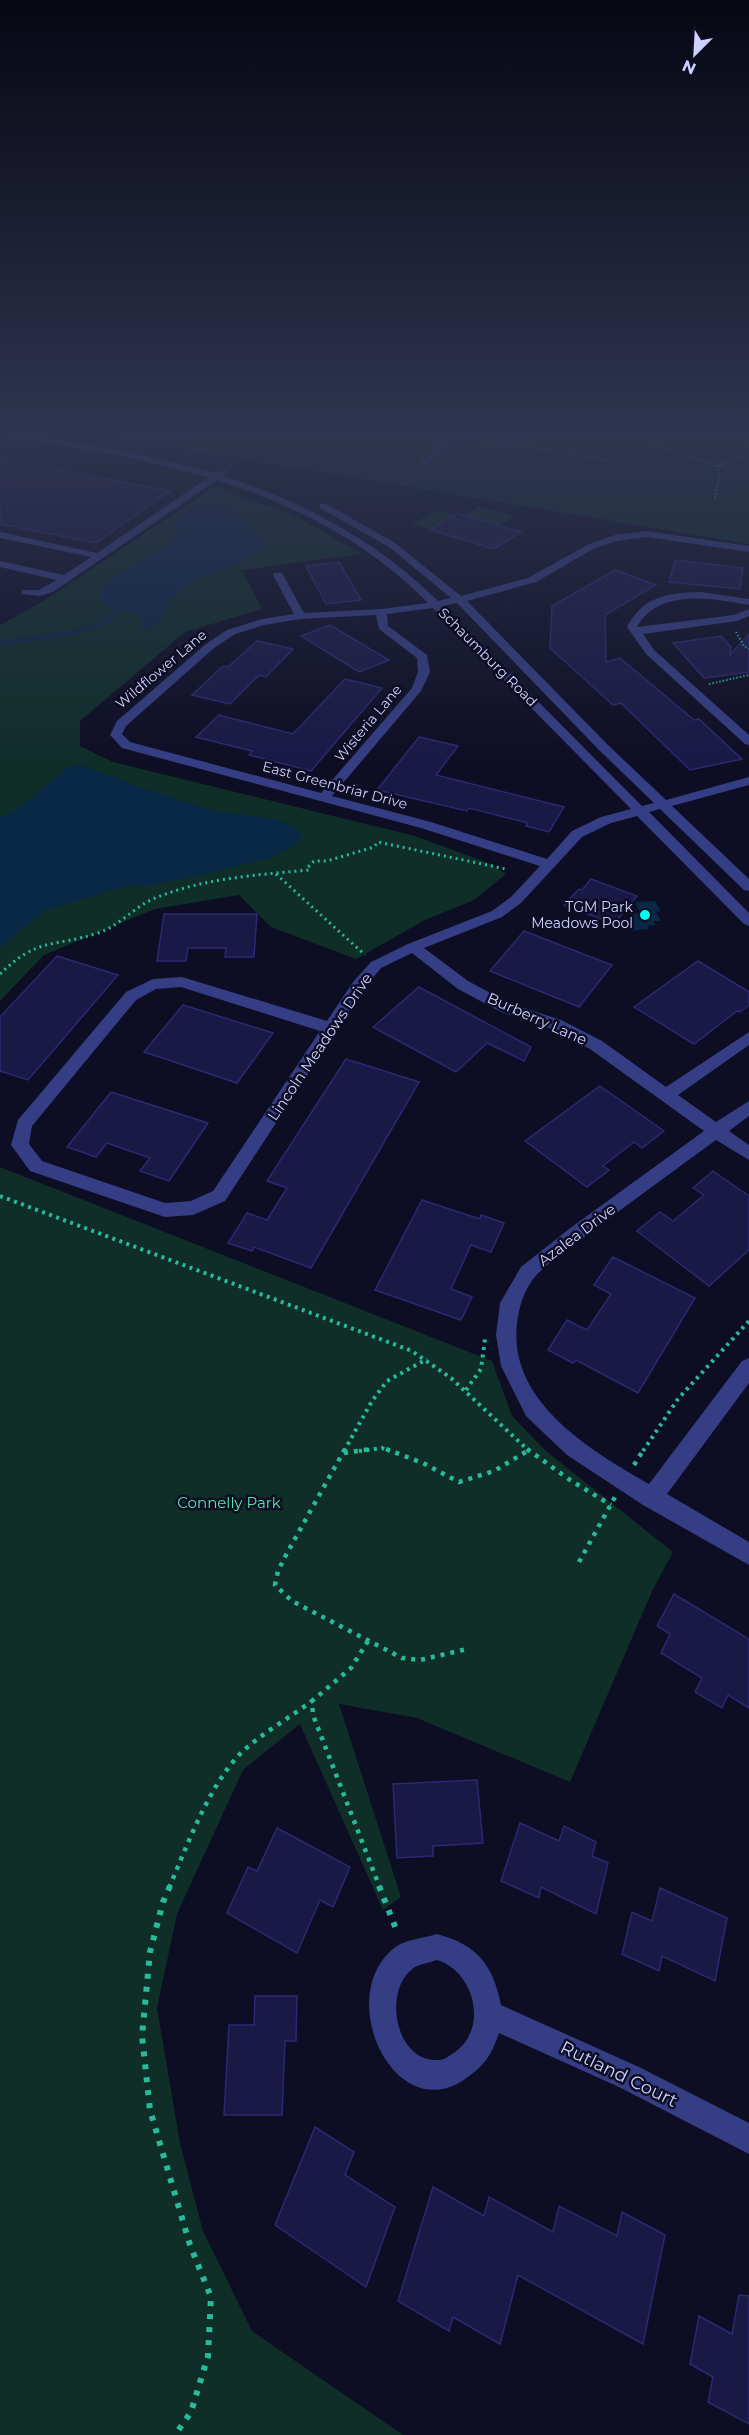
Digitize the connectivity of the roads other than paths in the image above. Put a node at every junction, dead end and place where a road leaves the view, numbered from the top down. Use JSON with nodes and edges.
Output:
{"nodes":[{"id":1,"x":36,"y":543,"type":"edge"},
{"id":2,"x":119,"y":543,"type":"edge"},
{"id":3,"x":361,"y":543,"type":"edge"},
{"id":4,"x":388,"y":543,"type":"edge"},
{"id":5,"x":602,"y":543,"type":"edge"},
{"id":6,"x":706,"y":543,"type":"edge"},
{"id":7,"x":749,"y":549,"type":"edge"},
{"id":8,"x":99,"y":556,"type":"junction"},
{"id":9,"x":0,"y":564,"type":"edge"},
{"id":10,"x":278,"y":575,"type":"dead end"},
{"id":11,"x":66,"y":579,"type":"junction"},
{"id":12,"x":26,"y":592,"type":"dead end"},
{"id":13,"x":459,"y":599,"type":"junction"},
{"id":14,"x":749,"y":602,"type":"edge"},
{"id":15,"x":435,"y":605,"type":"junction"},
{"id":16,"x":381,"y":612,"type":"junction"},
{"id":17,"x":749,"y":612,"type":"edge"},
{"id":18,"x":300,"y":616,"type":"junction"},
{"id":19,"x":636,"y":632,"type":"junction"},
{"id":20,"x":116,"y":735,"type":"joint"},
{"id":21,"x":749,"y":741,"type":"edge"},
{"id":22,"x":749,"y":782,"type":"edge"},
{"id":23,"x":324,"y":797,"type":"junction"},
{"id":24,"x":664,"y":804,"type":"junction"},
{"id":25,"x":639,"y":811,"type":"junction"},
{"id":26,"x":549,"y":864,"type":"junction"},
{"id":27,"x":749,"y":887,"type":"edge"},
{"id":28,"x":749,"y":921,"type":"edge"},
{"id":29,"x":413,"y":946,"type":"junction"},
{"id":30,"x":330,"y":1028,"type":"junction"},
{"id":31,"x":749,"y":1037,"type":"edge"},
{"id":32,"x":666,"y":1095,"type":"junction"},
{"id":33,"x":749,"y":1107,"type":"edge"},
{"id":34,"x":718,"y":1131,"type":"junction"},
{"id":35,"x":749,"y":1154,"type":"edge"},
{"id":36,"x":749,"y":1367,"type":"edge"},
{"id":37,"x":651,"y":1498,"type":"junction"},
{"id":38,"x":749,"y":1554,"type":"edge"},
{"id":39,"x":487,"y":2013,"type":"junction"},
{"id":40,"x":749,"y":2139,"type":"edge"}],
"edges":[{"from":1,"to":8,"type":"street"},
{"from":2,"to":8,"type":"street"},
{"from":3,"to":15,"type":"street","name":"Schaumburg Road"},
{"from":4,"to":13,"type":"street","name":"Schaumburg Road"},
{"from":5,"to":13,"type":"street","name":"Wildflower Lane"},
{"from":6,"to":7,"type":"street","name":"Wildflower Lane"},
{"from":8,"to":11,"type":"street"},
{"from":9,"to":11,"type":"street"},
{"from":10,"to":18,"type":"street"},
{"from":11,"to":12,"type":"street"},
{"from":13,"to":15,"type":"street","name":"Wildflower Lane"},
{"from":13,"to":24,"type":"street","name":"Schaumburg Road"},
{"from":14,"to":19,"type":"street"},
{"from":15,"to":16,"type":"street","name":"Wildflower Lane"},
{"from":15,"to":25,"type":"street","name":"Schaumburg Road"},
{"from":16,"to":18,"type":"street","name":"Wildflower Lane"},
{"from":16,"to":23,"type":"street","name":"Wisteria Lane"},
{"from":17,"to":19,"type":"street"},
{"from":18,"to":20,"type":"street","name":"Wildflower Lane"},
{"from":19,"to":21,"type":"street"},
{"from":20,"to":23,"type":"street","name":"East Greenbriar Drive"},
{"from":22,"to":24,"type":"street","name":"Lincoln Meadows Drive"},
{"from":23,"to":26,"type":"street","name":"East Greenbriar Drive"},
{"from":24,"to":25,"type":"street","name":"Lincoln Meadows Drive"},
{"from":24,"to":27,"type":"street","name":"Schaumburg Road"},
{"from":25,"to":26,"type":"street","name":"Lincoln Meadows Drive"},
{"from":25,"to":28,"type":"street","name":"Schaumburg Road"},
{"from":26,"to":29,"type":"street","name":"Lincoln Meadows Drive"},
{"from":29,"to":30,"type":"street","name":"Lincoln Meadows Drive"},
{"from":29,"to":32,"type":"street","name":"Burberry Lane"},
{"from":30,"to":30,"type":"street","name":"Lincoln Meadows Drive"},
{"from":31,"to":32,"type":"street"},
{"from":32,"to":34,"type":"street","name":"Burberry Lane"},
{"from":33,"to":34,"type":"street","name":"Azalea Drive"},
{"from":34,"to":35,"type":"street","name":"Burberry Lane"},
{"from":34,"to":37,"type":"street","name":"Azalea Drive"},
{"from":36,"to":37,"type":"street"},
{"from":37,"to":38,"type":"street","name":"Azalea Drive"},
{"from":39,"to":39,"type":"street"},
{"from":39,"to":40,"type":"street","name":"Rutland Court"}]}
